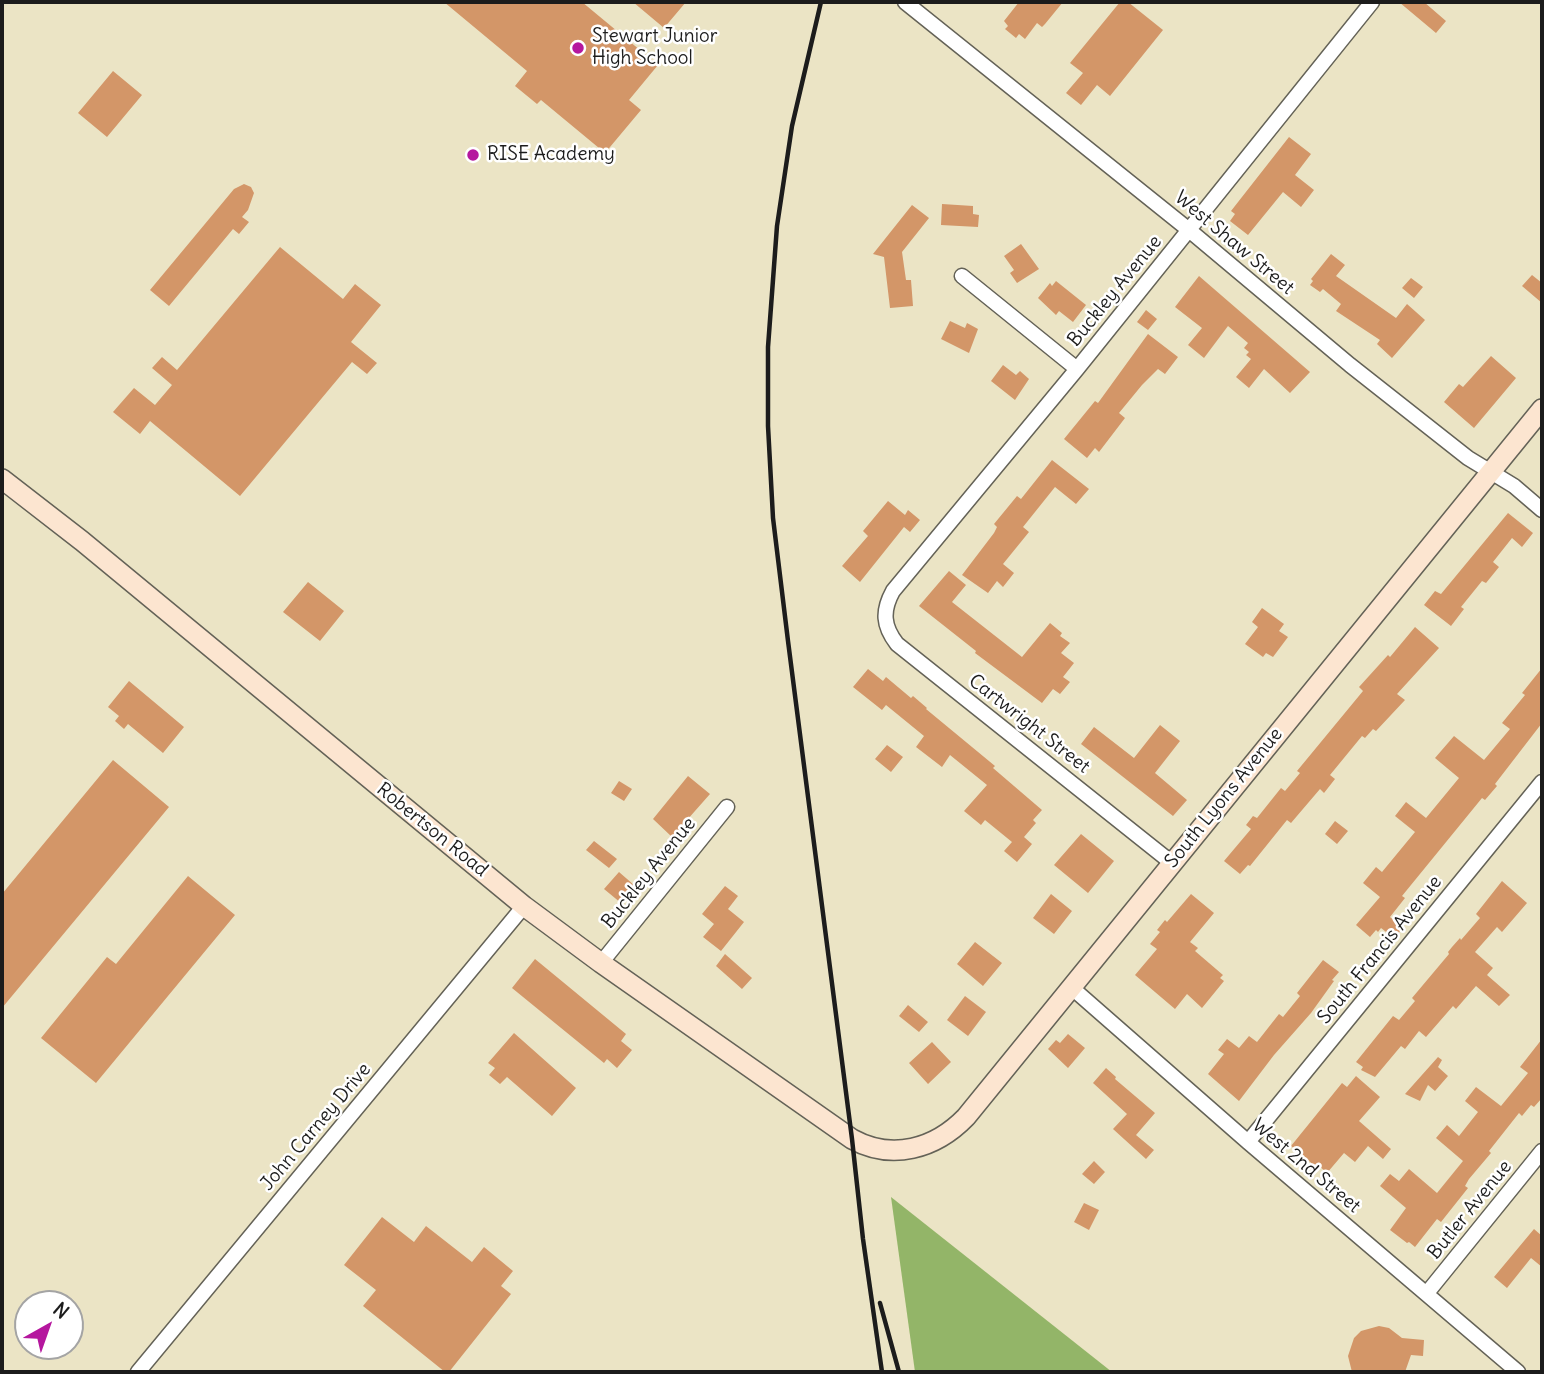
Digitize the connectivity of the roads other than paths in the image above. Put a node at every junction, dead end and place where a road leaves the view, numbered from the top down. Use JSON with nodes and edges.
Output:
{"nodes":[{"id":1,"x":905,"y":2,"type":"edge"},
{"id":2,"x":929,"y":2,"type":"edge"},
{"id":3,"x":1372,"y":2,"type":"edge"},
{"id":4,"x":919,"y":14,"type":"junction"},
{"id":5,"x":1189,"y":230,"type":"junction"},
{"id":6,"x":962,"y":276,"type":"dead end"},
{"id":7,"x":1077,"y":369,"type":"junction"},
{"id":8,"x":1542,"y":409,"type":"edge"},
{"id":9,"x":1491,"y":472,"type":"junction"},
{"id":10,"x":2,"y":479,"type":"edge"},
{"id":11,"x":1542,"y":510,"type":"edge"},
{"id":12,"x":886,"y":603,"type":"joint"},
{"id":13,"x":1542,"y":782,"type":"edge"},
{"id":14,"x":727,"y":807,"type":"dead end"},
{"id":15,"x":1172,"y":863,"type":"junction"},
{"id":16,"x":524,"y":906,"type":"junction"},
{"id":17,"x":601,"y":963,"type":"junction"},
{"id":18,"x":1071,"y":988,"type":"junction"},
{"id":19,"x":1248,"y":1142,"type":"junction"},
{"id":20,"x":883,"y":1150,"type":"joint"},
{"id":21,"x":1542,"y":1151,"type":"edge"},
{"id":22,"x":1427,"y":1293,"type":"junction"},
{"id":23,"x":138,"y":1372,"type":"edge"},
{"id":24,"x":1518,"y":1372,"type":"edge"}],
"edges":[{"from":1,"to":4,"type":"street","name":"West Shaw Street"},
{"from":2,"to":4,"type":"street"},
{"from":3,"to":5,"type":"street","name":"Buckley Avenue"},
{"from":4,"to":5,"type":"street","name":"West Shaw Street"},
{"from":5,"to":7,"type":"street","name":"Buckley Avenue"},
{"from":5,"to":9,"type":"street","name":"West Shaw Street"},
{"from":6,"to":7,"type":"street"},
{"from":7,"to":12,"type":"street","name":"Buckley Avenue"},
{"from":8,"to":9,"type":"street","name":"South Lyons Avenue"},
{"from":9,"to":11,"type":"street","name":"West Shaw Street"},
{"from":9,"to":15,"type":"street","name":"South Lyons Avenue"},
{"from":10,"to":16,"type":"street","name":"Robertson Road"},
{"from":12,"to":15,"type":"street","name":"Cartwright Street"},
{"from":13,"to":19,"type":"street","name":"South Francis Avenue"},
{"from":14,"to":17,"type":"street","name":"Buckley Avenue"},
{"from":15,"to":18,"type":"street","name":"South Lyons Avenue"},
{"from":16,"to":17,"type":"street","name":"Robertson Road"},
{"from":16,"to":23,"type":"street","name":"John Carney Drive"},
{"from":17,"to":20,"type":"street","name":"Robertson Road"},
{"from":18,"to":19,"type":"street","name":"West 2nd Street"},
{"from":18,"to":20,"type":"street","name":"South Lyons Avenue"},
{"from":19,"to":22,"type":"street","name":"West 2nd Street"},
{"from":21,"to":22,"type":"street","name":"Butler Avenue"},
{"from":22,"to":24,"type":"street","name":"West 2nd Street"}]}
